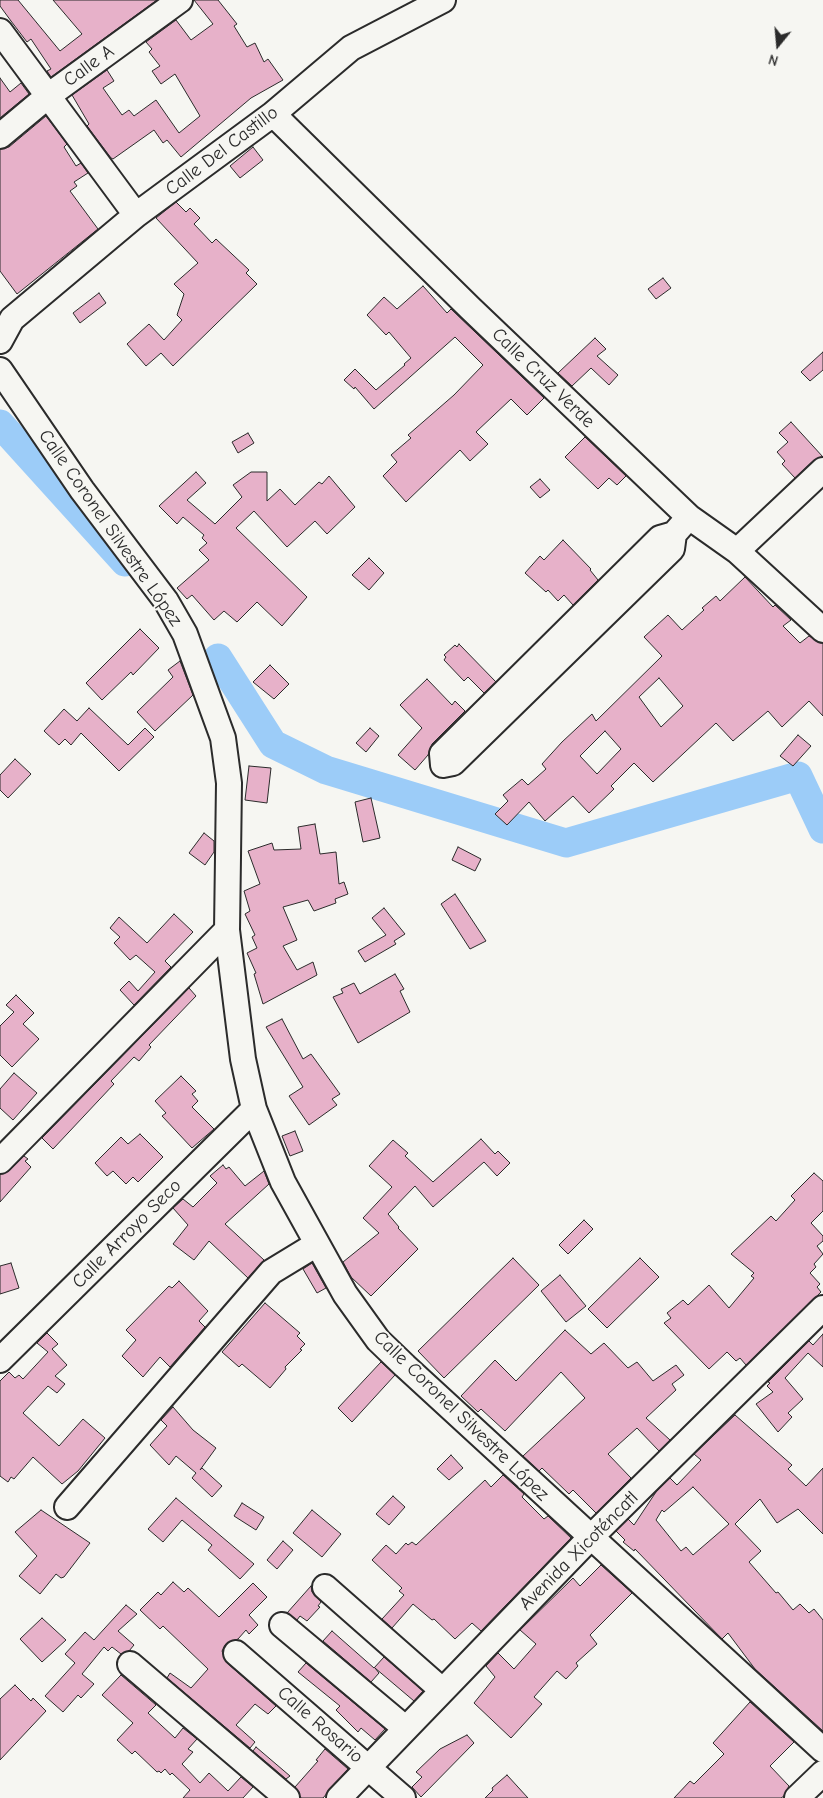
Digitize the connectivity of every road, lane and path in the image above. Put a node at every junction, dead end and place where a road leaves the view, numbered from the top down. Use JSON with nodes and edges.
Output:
{"nodes":[{"id":1,"x":180,"y":0,"type":"edge"},
{"id":2,"x":443,"y":0,"type":"edge"},
{"id":3,"x":0,"y":32,"type":"edge"},
{"id":4,"x":48,"y":96,"type":"junction"},
{"id":5,"x":273,"y":114,"type":"junction"},
{"id":6,"x":0,"y":136,"type":"edge"},
{"id":7,"x":136,"y":215,"type":"junction"},
{"id":8,"x":6,"y":318,"type":"edge"},
{"id":9,"x":0,"y":340,"type":"edge"},
{"id":10,"x":0,"y":370,"type":"edge"},
{"id":11,"x":823,"y":470,"type":"edge"},
{"id":12,"x":682,"y":525,"type":"junction"},
{"id":13,"x":737,"y":551,"type":"junction"},
{"id":14,"x":823,"y":630,"type":"edge"},
{"id":15,"x":227,"y":930,"type":"junction"},
{"id":16,"x":254,"y":1109,"type":"junction"},
{"id":17,"x":0,"y":1161,"type":"edge"},
{"id":18,"x":317,"y":1244,"type":"junction"},
{"id":19,"x":823,"y":1308,"type":"edge"},
{"id":20,"x":0,"y":1360,"type":"edge"},
{"id":21,"x":67,"y":1507,"type":"dead end"},
{"id":22,"x":590,"y":1538,"type":"junction"},
{"id":23,"x":325,"y":1587,"type":"dead end"},
{"id":24,"x":282,"y":1625,"type":"dead end"},
{"id":25,"x":236,"y":1652,"type":"dead end"},
{"id":26,"x":130,"y":1664,"type":"dead end"},
{"id":27,"x":442,"y":1690,"type":"junction"},
{"id":28,"x":405,"y":1728,"type":"junction"},
{"id":29,"x":823,"y":1750,"type":"edge"},
{"id":30,"x":368,"y":1766,"type":"junction"},
{"id":31,"x":823,"y":1774,"type":"edge"},
{"id":32,"x":287,"y":1798,"type":"edge"},
{"id":33,"x":339,"y":1798,"type":"edge"},
{"id":34,"x":403,"y":1798,"type":"edge"},
{"id":35,"x":797,"y":1798,"type":"edge"}],
"edges":[{"from":1,"to":4,"type":"street","name":"Calle A"},
{"from":2,"to":5,"type":"street","name":"Calle Del Castillo"},
{"from":3,"to":4,"type":"street"},
{"from":4,"to":6,"type":"street","name":"Calle A"},
{"from":4,"to":7,"type":"street"},
{"from":5,"to":7,"type":"street","name":"Calle Del Castillo"},
{"from":5,"to":12,"type":"street","name":"Calle Cruz Verde"},
{"from":7,"to":8,"type":"street","name":"Calle Del Castillo"},
{"from":8,"to":9,"type":"street","name":"Calle Del Castillo"},
{"from":10,"to":15,"type":"street","name":"Calle Coronel Silvestre López"},
{"from":11,"to":13,"type":"street"},
{"from":12,"to":12,"type":"street"},
{"from":12,"to":13,"type":"street","name":"Calle Cruz Verde"},
{"from":13,"to":14,"type":"street","name":"Calle Cruz Verde"},
{"from":15,"to":16,"type":"street","name":"Calle Coronel Silvestre López"},
{"from":15,"to":17,"type":"street"},
{"from":16,"to":18,"type":"street","name":"Calle Coronel Silvestre López"},
{"from":16,"to":20,"type":"street","name":"Calle Arroyo Seco"},
{"from":18,"to":21,"type":"street"},
{"from":18,"to":22,"type":"street","name":"Calle Coronel Silvestre López"},
{"from":19,"to":22,"type":"street","name":"Avenida Xicoténcatl"},
{"from":22,"to":27,"type":"street","name":"Avenida Xicoténcatl"},
{"from":22,"to":29,"type":"street","name":"Calle Coronel Silvestre López"},
{"from":23,"to":27,"type":"street"},
{"from":24,"to":28,"type":"street"},
{"from":25,"to":30,"type":"street","name":"Calle Rosario"},
{"from":26,"to":32,"type":"street"},
{"from":27,"to":28,"type":"street","name":"Avenida Xicoténcatl"},
{"from":28,"to":30,"type":"street","name":"Avenida Xicoténcatl"},
{"from":30,"to":33,"type":"street","name":"Avenida Xicoténcatl"},
{"from":30,"to":34,"type":"street","name":"Calle Rosario"},
{"from":31,"to":35,"type":"street"}]}
